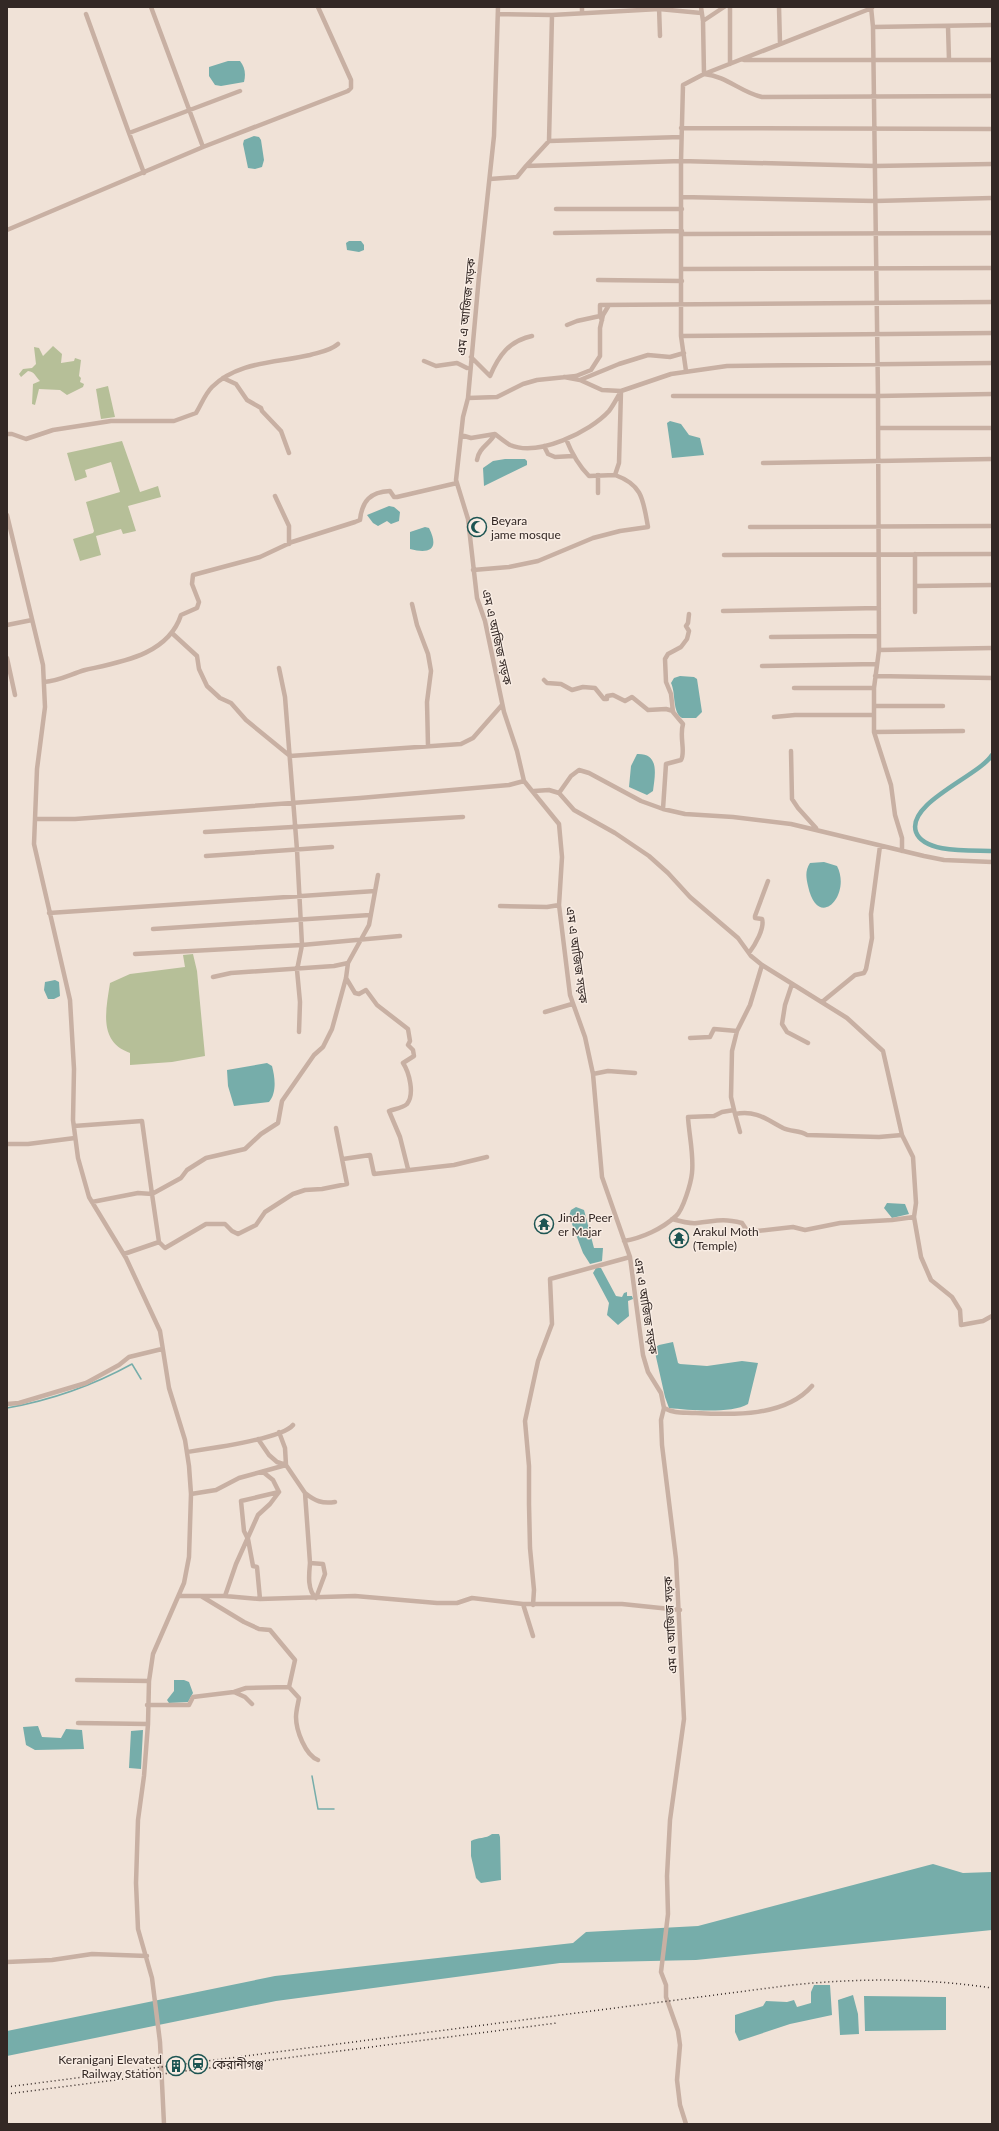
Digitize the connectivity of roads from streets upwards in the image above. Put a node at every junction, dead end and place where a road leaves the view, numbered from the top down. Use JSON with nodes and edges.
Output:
{"nodes":[{"id":1,"x":151,"y":7,"type":"edge"},
{"id":2,"x":318,"y":7,"type":"edge"},
{"id":3,"x":498,"y":7,"type":"edge"},
{"id":4,"x":582,"y":7,"type":"edge"},
{"id":5,"x":701,"y":7,"type":"edge"},
{"id":6,"x":724,"y":7,"type":"edge"},
{"id":7,"x":730,"y":7,"type":"edge"},
{"id":8,"x":779,"y":7,"type":"edge"},
{"id":9,"x":872,"y":7,"type":"edge"},
{"id":10,"x":659,"y":8,"type":"edge"},
{"id":11,"x":582,"y":13,"type":"junction"},
{"id":12,"x":701,"y":13,"type":"junction"},
{"id":13,"x":86,"y":14,"type":"dead end"},
{"id":14,"x":498,"y":14,"type":"junction"},
{"id":15,"x":552,"y":15,"type":"junction"},
{"id":16,"x":703,"y":21,"type":"junction"},
{"id":17,"x":948,"y":26,"type":"junction"},
{"id":18,"x":992,"y":26,"type":"edge"},
{"id":19,"x":873,"y":28,"type":"junction"},
{"id":20,"x":660,"y":36,"type":"dead end"},
{"id":21,"x":780,"y":44,"type":"junction"},
{"id":22,"x":741,"y":60,"type":"junction"},
{"id":23,"x":949,"y":60,"type":"junction"},
{"id":24,"x":992,"y":60,"type":"edge"},
{"id":25,"x":872,"y":61,"type":"junction"},
{"id":26,"x":730,"y":64,"type":"junction"},
{"id":27,"x":704,"y":74,"type":"junction"},
{"id":28,"x":240,"y":91,"type":"dead end"},
{"id":29,"x":992,"y":96,"type":"edge"},
{"id":30,"x":873,"y":97,"type":"junction"},
{"id":31,"x":190,"y":108,"type":"junction"},
{"id":32,"x":681,"y":128,"type":"junction"},
{"id":33,"x":992,"y":129,"type":"edge"},
{"id":34,"x":874,"y":130,"type":"junction"},
{"id":35,"x":129,"y":133,"type":"junction"},
{"id":36,"x":681,"y":137,"type":"junction"},
{"id":37,"x":549,"y":141,"type":"junction"},
{"id":38,"x":203,"y":147,"type":"junction"},
{"id":39,"x":681,"y":161,"type":"junction"},
{"id":40,"x":992,"y":164,"type":"edge"},
{"id":41,"x":526,"y":166,"type":"junction"},
{"id":42,"x":875,"y":166,"type":"junction"},
{"id":43,"x":144,"y":173,"type":"junction"},
{"id":44,"x":490,"y":179,"type":"junction"},
{"id":45,"x":681,"y":197,"type":"junction"},
{"id":46,"x":992,"y":198,"type":"edge"},
{"id":47,"x":875,"y":201,"type":"junction"},
{"id":48,"x":556,"y":209,"type":"dead end"},
{"id":49,"x":682,"y":209,"type":"junction"},
{"id":50,"x":7,"y":230,"type":"edge"},
{"id":51,"x":682,"y":232,"type":"junction"},
{"id":52,"x":555,"y":233,"type":"dead end"},
{"id":53,"x":876,"y":234,"type":"junction"},
{"id":54,"x":992,"y":234,"type":"edge"},
{"id":55,"x":682,"y":268,"type":"junction"},
{"id":56,"x":876,"y":268,"type":"junction"},
{"id":57,"x":992,"y":268,"type":"edge"},
{"id":58,"x":598,"y":280,"type":"dead end"},
{"id":59,"x":682,"y":281,"type":"junction"},
{"id":60,"x":992,"y":302,"type":"edge"},
{"id":61,"x":681,"y":304,"type":"junction"},
{"id":62,"x":876,"y":304,"type":"junction"},
{"id":63,"x":609,"y":305,"type":"junction"},
{"id":64,"x":601,"y":318,"type":"junction"},
{"id":65,"x":567,"y":325,"type":"dead end"},
{"id":66,"x":992,"y":333,"type":"edge"},
{"id":67,"x":877,"y":334,"type":"junction"},
{"id":68,"x":532,"y":336,"type":"dead end"},
{"id":69,"x":681,"y":336,"type":"junction"},
{"id":70,"x":338,"y":344,"type":"dead end"},
{"id":71,"x":684,"y":353,"type":"junction"},
{"id":72,"x":471,"y":357,"type":"junction"},
{"id":73,"x":424,"y":361,"type":"dead end"},
{"id":74,"x":992,"y":363,"type":"edge"},
{"id":75,"x":878,"y":365,"type":"junction"},
{"id":76,"x":467,"y":368,"type":"dead end"},
{"id":77,"x":686,"y":371,"type":"junction"},
{"id":78,"x":564,"y":377,"type":"junction"},
{"id":79,"x":223,"y":378,"type":"junction"},
{"id":80,"x":580,"y":380,"type":"junction"},
{"id":81,"x":621,"y":391,"type":"junction"},
{"id":82,"x":992,"y":394,"type":"edge"},
{"id":83,"x":673,"y":396,"type":"dead end"},
{"id":84,"x":878,"y":396,"type":"junction"},
{"id":85,"x":468,"y":398,"type":"junction"},
{"id":86,"x":878,"y":428,"type":"junction"},
{"id":87,"x":992,"y":428,"type":"edge"},
{"id":88,"x":7,"y":434,"type":"edge"},
{"id":89,"x":495,"y":434,"type":"junction"},
{"id":90,"x":461,"y":435,"type":"junction"},
{"id":91,"x":566,"y":439,"type":"junction"},
{"id":92,"x":544,"y":446,"type":"junction"},
{"id":93,"x":289,"y":453,"type":"dead end"},
{"id":94,"x":573,"y":456,"type":"junction"},
{"id":95,"x":992,"y":459,"type":"edge"},
{"id":96,"x":477,"y":460,"type":"dead end"},
{"id":97,"x":878,"y":460,"type":"junction"},
{"id":98,"x":763,"y":463,"type":"dead end"},
{"id":99,"x":598,"y":475,"type":"junction"},
{"id":100,"x":615,"y":475,"type":"junction"},
{"id":101,"x":457,"y":483,"type":"junction"},
{"id":102,"x":598,"y":493,"type":"dead end"},
{"id":103,"x":275,"y":496,"type":"dead end"},
{"id":104,"x":7,"y":515,"type":"edge"},
{"id":105,"x":8,"y":522,"type":"edge"},
{"id":106,"x":878,"y":526,"type":"junction"},
{"id":107,"x":992,"y":526,"type":"edge"},
{"id":108,"x":750,"y":527,"type":"dead end"},
{"id":109,"x":289,"y":544,"type":"junction"},
{"id":110,"x":878,"y":554,"type":"junction"},
{"id":111,"x":915,"y":554,"type":"junction"},
{"id":112,"x":992,"y":554,"type":"edge"},
{"id":113,"x":724,"y":555,"type":"dead end"},
{"id":114,"x":473,"y":570,"type":"junction"},
{"id":115,"x":992,"y":585,"type":"edge"},
{"id":116,"x":915,"y":586,"type":"junction"},
{"id":117,"x":412,"y":604,"type":"dead end"},
{"id":118,"x":879,"y":608,"type":"junction"},
{"id":119,"x":723,"y":611,"type":"dead end"},
{"id":120,"x":915,"y":612,"type":"dead end"},
{"id":121,"x":688,"y":614,"type":"dead end"},
{"id":122,"x":32,"y":620,"type":"junction"},
{"id":123,"x":7,"y":625,"type":"edge"},
{"id":124,"x":173,"y":634,"type":"junction"},
{"id":125,"x":879,"y":636,"type":"junction"},
{"id":126,"x":771,"y":637,"type":"dead end"},
{"id":127,"x":992,"y":648,"type":"edge"},
{"id":128,"x":879,"y":650,"type":"junction"},
{"id":129,"x":7,"y":658,"type":"edge"},
{"id":130,"x":877,"y":664,"type":"junction"},
{"id":131,"x":762,"y":666,"type":"dead end"},
{"id":132,"x":279,"y":668,"type":"dead end"},
{"id":133,"x":875,"y":676,"type":"junction"},
{"id":134,"x":992,"y":678,"type":"edge"},
{"id":135,"x":544,"y":680,"type":"dead end"},
{"id":136,"x":44,"y":682,"type":"junction"},
{"id":137,"x":794,"y":688,"type":"dead end"},
{"id":138,"x":874,"y":688,"type":"junction"},
{"id":139,"x":15,"y":695,"type":"dead end"},
{"id":140,"x":502,"y":705,"type":"junction"},
{"id":141,"x":874,"y":706,"type":"junction"},
{"id":142,"x":943,"y":706,"type":"dead end"},
{"id":143,"x":673,"y":711,"type":"junction"},
{"id":144,"x":874,"y":716,"type":"junction"},
{"id":145,"x":774,"y":717,"type":"dead end"},
{"id":146,"x":874,"y":732,"type":"junction"},
{"id":147,"x":963,"y":732,"type":"dead end"},
{"id":148,"x":428,"y":746,"type":"junction"},
{"id":149,"x":790,"y":751,"type":"dead end"},
{"id":150,"x":290,"y":756,"type":"junction"},
{"id":151,"x":524,"y":781,"type":"junction"},
{"id":152,"x":534,"y":791,"type":"junction"},
{"id":153,"x":559,"y":793,"type":"junction"},
{"id":154,"x":293,"y":802,"type":"junction"},
{"id":155,"x":663,"y":809,"type":"junction"},
{"id":156,"x":463,"y":817,"type":"dead end"},
{"id":157,"x":35,"y":819,"type":"junction"},
{"id":158,"x":295,"y":826,"type":"junction"},
{"id":159,"x":817,"y":829,"type":"junction"},
{"id":160,"x":205,"y":832,"type":"dead end"},
{"id":161,"x":880,"y":846,"type":"junction"},
{"id":162,"x":332,"y":847,"type":"dead end"},
{"id":163,"x":297,"y":850,"type":"junction"},
{"id":164,"x":902,"y":851,"type":"junction"},
{"id":165,"x":206,"y":856,"type":"dead end"},
{"id":166,"x":992,"y":862,"type":"edge"},
{"id":167,"x":378,"y":875,"type":"dead end"},
{"id":168,"x":768,"y":881,"type":"dead end"},
{"id":169,"x":375,"y":891,"type":"junction"},
{"id":170,"x":299,"y":897,"type":"junction"},
{"id":171,"x":559,"y":905,"type":"junction"},
{"id":172,"x":500,"y":906,"type":"dead end"},
{"id":173,"x":49,"y":913,"type":"junction"},
{"id":174,"x":370,"y":915,"type":"junction"},
{"id":175,"x":301,"y":920,"type":"junction"},
{"id":176,"x":153,"y":929,"type":"dead end"},
{"id":177,"x":400,"y":936,"type":"dead end"},
{"id":178,"x":361,"y":940,"type":"junction"},
{"id":179,"x":302,"y":945,"type":"junction"},
{"id":180,"x":749,"y":953,"type":"junction"},
{"id":181,"x":135,"y":954,"type":"dead end"},
{"id":182,"x":348,"y":963,"type":"junction"},
{"id":183,"x":762,"y":965,"type":"junction"},
{"id":184,"x":297,"y":970,"type":"junction"},
{"id":185,"x":214,"y":977,"type":"dead end"},
{"id":186,"x":346,"y":978,"type":"junction"},
{"id":187,"x":792,"y":984,"type":"junction"},
{"id":188,"x":822,"y":1002,"type":"junction"},
{"id":189,"x":572,"y":1004,"type":"junction"},
{"id":190,"x":545,"y":1012,"type":"dead end"},
{"id":191,"x":737,"y":1031,"type":"junction"},
{"id":192,"x":298,"y":1032,"type":"dead end"},
{"id":193,"x":690,"y":1038,"type":"dead end"},
{"id":194,"x":808,"y":1043,"type":"dead end"},
{"id":195,"x":635,"y":1073,"type":"dead end"},
{"id":196,"x":593,"y":1074,"type":"junction"},
{"id":197,"x":735,"y":1112,"type":"junction"},
{"id":198,"x":74,"y":1126,"type":"junction"},
{"id":199,"x":336,"y":1128,"type":"dead end"},
{"id":200,"x":740,"y":1132,"type":"dead end"},
{"id":201,"x":902,"y":1135,"type":"junction"},
{"id":202,"x":75,"y":1138,"type":"junction"},
{"id":203,"x":7,"y":1144,"type":"edge"},
{"id":204,"x":487,"y":1157,"type":"dead end"},
{"id":205,"x":343,"y":1159,"type":"junction"},
{"id":206,"x":408,"y":1169,"type":"junction"},
{"id":207,"x":152,"y":1194,"type":"junction"},
{"id":208,"x":92,"y":1202,"type":"junction"},
{"id":209,"x":914,"y":1217,"type":"junction"},
{"id":210,"x":672,"y":1219,"type":"junction"},
{"id":211,"x":624,"y":1241,"type":"junction"},
{"id":212,"x":158,"y":1242,"type":"junction"},
{"id":213,"x":124,"y":1254,"type":"junction"},
{"id":214,"x":630,"y":1257,"type":"junction"},
{"id":215,"x":992,"y":1316,"type":"edge"},
{"id":216,"x":162,"y":1348,"type":"junction"},
{"id":217,"x":812,"y":1386,"type":"dead end"},
{"id":218,"x":7,"y":1404,"type":"edge"},
{"id":219,"x":664,"y":1408,"type":"junction"},
{"id":220,"x":293,"y":1425,"type":"dead end"},
{"id":221,"x":280,"y":1432,"type":"junction"},
{"id":222,"x":258,"y":1439,"type":"junction"},
{"id":223,"x":187,"y":1452,"type":"junction"},
{"id":224,"x":286,"y":1465,"type":"junction"},
{"id":225,"x":263,"y":1472,"type":"junction"},
{"id":226,"x":279,"y":1492,"type":"junction"},
{"id":227,"x":305,"y":1493,"type":"junction"},
{"id":228,"x":191,"y":1494,"type":"junction"},
{"id":229,"x":335,"y":1502,"type":"dead end"},
{"id":230,"x":248,"y":1539,"type":"junction"},
{"id":231,"x":310,"y":1563,"type":"junction"},
{"id":232,"x":179,"y":1596,"type":"junction"},
{"id":233,"x":200,"y":1596,"type":"junction"},
{"id":234,"x":225,"y":1596,"type":"junction"},
{"id":235,"x":316,"y":1598,"type":"junction"},
{"id":236,"x":260,"y":1599,"type":"junction"},
{"id":237,"x":523,"y":1604,"type":"junction"},
{"id":238,"x":533,"y":1604,"type":"junction"},
{"id":239,"x":680,"y":1610,"type":"junction"},
{"id":240,"x":534,"y":1636,"type":"dead end"},
{"id":241,"x":77,"y":1680,"type":"dead end"},
{"id":242,"x":149,"y":1681,"type":"junction"},
{"id":243,"x":289,"y":1687,"type":"junction"},
{"id":244,"x":234,"y":1692,"type":"junction"},
{"id":245,"x":252,"y":1704,"type":"dead end"},
{"id":246,"x":147,"y":1705,"type":"junction"},
{"id":247,"x":78,"y":1723,"type":"dead end"},
{"id":248,"x":148,"y":1724,"type":"junction"},
{"id":249,"x":318,"y":1760,"type":"dead end"},
{"id":250,"x":147,"y":1956,"type":"junction"},
{"id":251,"x":7,"y":1962,"type":"edge"},
{"id":252,"x":164,"y":2124,"type":"edge"},
{"id":253,"x":686,"y":2124,"type":"edge"}],
"edges":[{"from":1,"to":31,"type":"street"},
{"from":2,"to":38,"type":"street"},
{"from":3,"to":14,"type":"street","name":"এম এ আজিজ সড়ক"},
{"from":4,"to":11,"type":"street"},
{"from":5,"to":12,"type":"street"},
{"from":6,"to":16,"type":"street"},
{"from":7,"to":26,"type":"street"},
{"from":8,"to":21,"type":"street"},
{"from":9,"to":19,"type":"street"},
{"from":9,"to":21,"type":"street"},
{"from":10,"to":11,"type":"street"},
{"from":10,"to":12,"type":"street"},
{"from":10,"to":20,"type":"street"},
{"from":11,"to":15,"type":"street"},
{"from":12,"to":16,"type":"street"},
{"from":13,"to":35,"type":"street"},
{"from":14,"to":15,"type":"street"},
{"from":14,"to":44,"type":"street","name":"এম এ আজিজ সড়ক"},
{"from":15,"to":37,"type":"street"},
{"from":16,"to":27,"type":"street"},
{"from":17,"to":18,"type":"street"},
{"from":17,"to":19,"type":"street"},
{"from":17,"to":23,"type":"street"},
{"from":19,"to":25,"type":"street"},
{"from":21,"to":22,"type":"street"},
{"from":22,"to":25,"type":"street"},
{"from":22,"to":26,"type":"street"},
{"from":23,"to":24,"type":"street"},
{"from":23,"to":25,"type":"street"},
{"from":25,"to":30,"type":"street"},
{"from":26,"to":27,"type":"street"},
{"from":27,"to":30,"type":"street"},
{"from":27,"to":32,"type":"street"},
{"from":28,"to":31,"type":"street"},
{"from":29,"to":30,"type":"street"},
{"from":30,"to":34,"type":"street"},
{"from":31,"to":35,"type":"street"},
{"from":31,"to":38,"type":"street"},
{"from":32,"to":34,"type":"street"},
{"from":32,"to":36,"type":"street"},
{"from":33,"to":34,"type":"street"},
{"from":34,"to":42,"type":"street"},
{"from":35,"to":43,"type":"street"},
{"from":36,"to":37,"type":"street"},
{"from":36,"to":39,"type":"street"},
{"from":37,"to":41,"type":"street"},
{"from":38,"to":43,"type":"street"},
{"from":39,"to":41,"type":"street"},
{"from":39,"to":42,"type":"street"},
{"from":39,"to":45,"type":"street"},
{"from":40,"to":42,"type":"street"},
{"from":41,"to":44,"type":"street"},
{"from":42,"to":47,"type":"street"},
{"from":43,"to":50,"type":"street"},
{"from":44,"to":72,"type":"street","name":"এম এ আজিজ সড়ক"},
{"from":45,"to":47,"type":"street"},
{"from":45,"to":49,"type":"street"},
{"from":46,"to":47,"type":"street"},
{"from":47,"to":53,"type":"street"},
{"from":48,"to":49,"type":"street"},
{"from":49,"to":51,"type":"street"},
{"from":51,"to":52,"type":"street"},
{"from":51,"to":53,"type":"street"},
{"from":51,"to":55,"type":"street"},
{"from":53,"to":54,"type":"street"},
{"from":53,"to":56,"type":"street"},
{"from":55,"to":56,"type":"street"},
{"from":55,"to":59,"type":"street"},
{"from":56,"to":57,"type":"street"},
{"from":56,"to":62,"type":"street"},
{"from":58,"to":59,"type":"street"},
{"from":59,"to":61,"type":"street"},
{"from":60,"to":62,"type":"street"},
{"from":61,"to":62,"type":"street"},
{"from":61,"to":63,"type":"street"},
{"from":61,"to":69,"type":"street"},
{"from":62,"to":67,"type":"street"},
{"from":63,"to":64,"type":"street"},
{"from":63,"to":64,"type":"street"},
{"from":64,"to":65,"type":"street"},
{"from":64,"to":78,"type":"street"},
{"from":66,"to":67,"type":"street"},
{"from":67,"to":69,"type":"street"},
{"from":67,"to":75,"type":"street"},
{"from":68,"to":72,"type":"street"},
{"from":69,"to":71,"type":"street"},
{"from":70,"to":79,"type":"street"},
{"from":71,"to":77,"type":"street"},
{"from":71,"to":80,"type":"street"},
{"from":72,"to":85,"type":"street","name":"এম এ আজিজ সড়ক"},
{"from":73,"to":76,"type":"street"},
{"from":74,"to":75,"type":"street"},
{"from":75,"to":77,"type":"street"},
{"from":75,"to":84,"type":"street"},
{"from":77,"to":81,"type":"street"},
{"from":78,"to":80,"type":"street"},
{"from":78,"to":85,"type":"street"},
{"from":79,"to":88,"type":"street"},
{"from":79,"to":93,"type":"street"},
{"from":80,"to":81,"type":"street"},
{"from":81,"to":91,"type":"street"},
{"from":81,"to":100,"type":"street"},
{"from":82,"to":84,"type":"street"},
{"from":83,"to":84,"type":"street"},
{"from":84,"to":86,"type":"street"},
{"from":85,"to":90,"type":"street","name":"এম এ আজিজ সড়ক"},
{"from":86,"to":87,"type":"street"},
{"from":86,"to":97,"type":"street"},
{"from":89,"to":90,"type":"street"},
{"from":89,"to":92,"type":"street"},
{"from":89,"to":96,"type":"street"},
{"from":90,"to":101,"type":"street","name":"এম এ আজিজ সড়ক"},
{"from":91,"to":92,"type":"street"},
{"from":91,"to":94,"type":"street"},
{"from":92,"to":94,"type":"street"},
{"from":94,"to":99,"type":"street"},
{"from":95,"to":97,"type":"street"},
{"from":97,"to":98,"type":"street"},
{"from":97,"to":106,"type":"street"},
{"from":99,"to":100,"type":"street"},
{"from":99,"to":102,"type":"street"},
{"from":100,"to":114,"type":"street"},
{"from":101,"to":109,"type":"street"},
{"from":101,"to":114,"type":"street","name":"এম এ আজিজ সড়ক"},
{"from":103,"to":109,"type":"street"},
{"from":104,"to":105,"type":"street"},
{"from":105,"to":122,"type":"street"},
{"from":106,"to":107,"type":"street"},
{"from":106,"to":108,"type":"street"},
{"from":106,"to":110,"type":"street"},
{"from":109,"to":124,"type":"street"},
{"from":110,"to":111,"type":"street"},
{"from":110,"to":113,"type":"street"},
{"from":110,"to":118,"type":"street"},
{"from":111,"to":112,"type":"street"},
{"from":111,"to":116,"type":"street"},
{"from":114,"to":140,"type":"street","name":"এম এ আজিজ সড়ক"},
{"from":115,"to":116,"type":"street"},
{"from":116,"to":120,"type":"street"},
{"from":117,"to":148,"type":"street"},
{"from":118,"to":119,"type":"street"},
{"from":118,"to":125,"type":"street"},
{"from":121,"to":143,"type":"street"},
{"from":122,"to":123,"type":"street"},
{"from":122,"to":136,"type":"street"},
{"from":124,"to":136,"type":"street"},
{"from":124,"to":150,"type":"street"},
{"from":125,"to":126,"type":"street"},
{"from":125,"to":128,"type":"street"},
{"from":127,"to":128,"type":"street"},
{"from":128,"to":130,"type":"street"},
{"from":129,"to":139,"type":"street"},
{"from":130,"to":131,"type":"street"},
{"from":130,"to":133,"type":"street"},
{"from":132,"to":150,"type":"street"},
{"from":133,"to":134,"type":"street"},
{"from":133,"to":138,"type":"street"},
{"from":135,"to":143,"type":"street"},
{"from":136,"to":157,"type":"street"},
{"from":137,"to":138,"type":"street"},
{"from":138,"to":141,"type":"street"},
{"from":140,"to":148,"type":"street"},
{"from":140,"to":151,"type":"street","name":"এম এ আজিজ সড়ক"},
{"from":141,"to":142,"type":"street"},
{"from":141,"to":144,"type":"street"},
{"from":143,"to":155,"type":"street"},
{"from":144,"to":145,"type":"street"},
{"from":144,"to":146,"type":"street"},
{"from":146,"to":147,"type":"street"},
{"from":146,"to":164,"type":"street"},
{"from":148,"to":150,"type":"street"},
{"from":149,"to":159,"type":"street"},
{"from":150,"to":154,"type":"street"},
{"from":151,"to":152,"type":"street","name":"এম এ আজিজ সড়ক"},
{"from":151,"to":154,"type":"street"},
{"from":152,"to":153,"type":"street"},
{"from":152,"to":171,"type":"street","name":"এম এ আজিজ সড়ক"},
{"from":153,"to":155,"type":"street"},
{"from":153,"to":180,"type":"street"},
{"from":154,"to":157,"type":"street"},
{"from":154,"to":158,"type":"street"},
{"from":155,"to":159,"type":"street"},
{"from":156,"to":158,"type":"street"},
{"from":157,"to":173,"type":"street"},
{"from":158,"to":160,"type":"street"},
{"from":158,"to":163,"type":"street"},
{"from":159,"to":161,"type":"street"},
{"from":161,"to":164,"type":"street"},
{"from":161,"to":188,"type":"street"},
{"from":162,"to":163,"type":"street"},
{"from":163,"to":165,"type":"street"},
{"from":163,"to":170,"type":"street"},
{"from":164,"to":166,"type":"street"},
{"from":167,"to":169,"type":"street"},
{"from":168,"to":180,"type":"street"},
{"from":169,"to":170,"type":"street"},
{"from":169,"to":174,"type":"street"},
{"from":170,"to":173,"type":"street"},
{"from":170,"to":175,"type":"street"},
{"from":171,"to":172,"type":"street"},
{"from":171,"to":189,"type":"street","name":"এম এ আজিজ সড়ক"},
{"from":173,"to":198,"type":"street"},
{"from":174,"to":175,"type":"street"},
{"from":174,"to":178,"type":"street"},
{"from":175,"to":176,"type":"street"},
{"from":175,"to":179,"type":"street"},
{"from":177,"to":178,"type":"street"},
{"from":178,"to":179,"type":"street"},
{"from":178,"to":182,"type":"street"},
{"from":179,"to":181,"type":"street"},
{"from":179,"to":184,"type":"street"},
{"from":180,"to":183,"type":"street"},
{"from":182,"to":184,"type":"street"},
{"from":182,"to":186,"type":"street"},
{"from":183,"to":187,"type":"street"},
{"from":183,"to":191,"type":"street"},
{"from":184,"to":185,"type":"street"},
{"from":184,"to":192,"type":"street"},
{"from":186,"to":206,"type":"street"},
{"from":186,"to":207,"type":"street"},
{"from":187,"to":188,"type":"street"},
{"from":187,"to":194,"type":"street"},
{"from":188,"to":201,"type":"street"},
{"from":189,"to":190,"type":"street"},
{"from":189,"to":196,"type":"street","name":"এম এ আজিজ সড়ক"},
{"from":191,"to":193,"type":"street"},
{"from":191,"to":197,"type":"street"},
{"from":195,"to":196,"type":"street"},
{"from":196,"to":211,"type":"street","name":"এম এ আজিজ সড়ক"},
{"from":197,"to":200,"type":"street"},
{"from":197,"to":201,"type":"street"},
{"from":197,"to":210,"type":"street"},
{"from":198,"to":202,"type":"street"},
{"from":198,"to":207,"type":"street"},
{"from":199,"to":205,"type":"street"},
{"from":201,"to":209,"type":"street"},
{"from":202,"to":203,"type":"street"},
{"from":202,"to":208,"type":"street"},
{"from":204,"to":206,"type":"street"},
{"from":205,"to":206,"type":"street"},
{"from":205,"to":212,"type":"street"},
{"from":207,"to":208,"type":"street"},
{"from":207,"to":212,"type":"street"},
{"from":208,"to":213,"type":"street"},
{"from":209,"to":210,"type":"street"},
{"from":209,"to":215,"type":"street"},
{"from":210,"to":211,"type":"street"},
{"from":211,"to":214,"type":"street","name":"এম এ আজিজ সড়ক"},
{"from":212,"to":213,"type":"street"},
{"from":213,"to":216,"type":"street"},
{"from":214,"to":219,"type":"street","name":"এম এ আজিজ সড়ক"},
{"from":214,"to":238,"type":"street"},
{"from":216,"to":218,"type":"street"},
{"from":216,"to":223,"type":"street"},
{"from":217,"to":219,"type":"street"},
{"from":219,"to":239,"type":"street","name":"এম এ আজিজ সড়ক"},
{"from":220,"to":221,"type":"street"},
{"from":221,"to":222,"type":"street"},
{"from":221,"to":224,"type":"street"},
{"from":222,"to":223,"type":"street"},
{"from":222,"to":224,"type":"street"},
{"from":223,"to":228,"type":"street"},
{"from":224,"to":225,"type":"street"},
{"from":224,"to":227,"type":"street"},
{"from":225,"to":226,"type":"street"},
{"from":225,"to":228,"type":"street"},
{"from":226,"to":230,"type":"street"},
{"from":226,"to":230,"type":"street"},
{"from":227,"to":229,"type":"street"},
{"from":227,"to":231,"type":"street"},
{"from":228,"to":232,"type":"street"},
{"from":230,"to":234,"type":"street"},
{"from":230,"to":236,"type":"street"},
{"from":231,"to":235,"type":"street"},
{"from":231,"to":235,"type":"street"},
{"from":232,"to":233,"type":"street"},
{"from":232,"to":242,"type":"street"},
{"from":233,"to":234,"type":"street"},
{"from":233,"to":243,"type":"street"},
{"from":234,"to":236,"type":"street"},
{"from":235,"to":236,"type":"street"},
{"from":235,"to":237,"type":"street"},
{"from":237,"to":238,"type":"street"},
{"from":237,"to":240,"type":"street"},
{"from":238,"to":239,"type":"street"},
{"from":239,"to":253,"type":"street","name":"এম এ আজিজ সড়ক"},
{"from":241,"to":242,"type":"street"},
{"from":242,"to":246,"type":"street"},
{"from":243,"to":244,"type":"street"},
{"from":243,"to":249,"type":"street"},
{"from":244,"to":245,"type":"street"},
{"from":244,"to":246,"type":"street"},
{"from":246,"to":248,"type":"street"},
{"from":247,"to":248,"type":"street"},
{"from":248,"to":250,"type":"street"},
{"from":250,"to":251,"type":"street"},
{"from":250,"to":252,"type":"street"}]}
